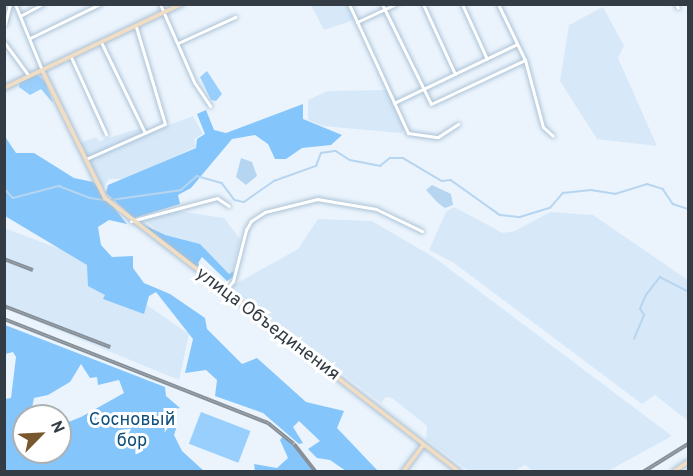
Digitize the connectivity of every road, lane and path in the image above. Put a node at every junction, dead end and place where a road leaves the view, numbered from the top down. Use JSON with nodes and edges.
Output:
{"nodes":[{"id":1,"x":10,"y":4,"type":"edge"},
{"id":2,"x":15,"y":4,"type":"edge"},
{"id":3,"x":44,"y":4,"type":"edge"},
{"id":4,"x":100,"y":4,"type":"edge"},
{"id":5,"x":160,"y":4,"type":"edge"},
{"id":6,"x":182,"y":4,"type":"edge"},
{"id":7,"x":349,"y":4,"type":"edge"},
{"id":8,"x":382,"y":4,"type":"edge"},
{"id":9,"x":396,"y":4,"type":"edge"},
{"id":10,"x":423,"y":4,"type":"edge"},
{"id":11,"x":462,"y":4,"type":"edge"},
{"id":12,"x":498,"y":4,"type":"edge"},
{"id":13,"x":385,"y":9,"type":"junction"},
{"id":14,"x":164,"y":13,"type":"junction"},
{"id":15,"x":20,"y":15,"type":"junction"},
{"id":16,"x":235,"y":17,"type":"dead end"},
{"id":17,"x":357,"y":22,"type":"junction"},
{"id":18,"x":5,"y":24,"type":"edge"},
{"id":19,"x":136,"y":27,"type":"junction"},
{"id":20,"x":30,"y":38,"type":"junction"},
{"id":21,"x":4,"y":42,"type":"edge"},
{"id":22,"x":101,"y":42,"type":"junction"},
{"id":23,"x":178,"y":43,"type":"junction"},
{"id":24,"x":518,"y":44,"type":"junction"},
{"id":25,"x":71,"y":57,"type":"junction"},
{"id":26,"x":488,"y":59,"type":"junction"},
{"id":27,"x":525,"y":60,"type":"junction"},
{"id":28,"x":42,"y":70,"type":"junction"},
{"id":29,"x":455,"y":74,"type":"junction"},
{"id":30,"x":29,"y":76,"type":"junction"},
{"id":31,"x":4,"y":88,"type":"edge"},
{"id":32,"x":423,"y":90,"type":"junction"},
{"id":33,"x":394,"y":103,"type":"junction"},
{"id":34,"x":210,"y":106,"type":"dead end"},
{"id":35,"x":458,"y":124,"type":"dead end"},
{"id":36,"x":145,"y":133,"type":"junction"},
{"id":37,"x":106,"y":134,"type":"dead end"},
{"id":38,"x":553,"y":136,"type":"dead end"},
{"id":39,"x":85,"y":160,"type":"junction"},
{"id":40,"x":230,"y":206,"type":"dead end"},
{"id":41,"x":131,"y":221,"type":"junction"},
{"id":42,"x":422,"y":231,"type":"dead end"},
{"id":43,"x":224,"y":292,"type":"junction"},
{"id":44,"x":423,"y":445,"type":"junction"},
{"id":45,"x":688,"y":462,"type":"edge"},
{"id":46,"x":403,"y":471,"type":"edge"},
{"id":47,"x":459,"y":471,"type":"edge"},
{"id":48,"x":673,"y":471,"type":"edge"}],
"edges":[{"from":1,"to":18,"type":"street"},
{"from":2,"to":15,"type":"street"},
{"from":3,"to":15,"type":"street"},
{"from":4,"to":20,"type":"street"},
{"from":5,"to":14,"type":"street"},
{"from":6,"to":14,"type":"main road"},
{"from":7,"to":17,"type":"street"},
{"from":8,"to":13,"type":"street"},
{"from":9,"to":13,"type":"street"},
{"from":10,"to":29,"type":"street"},
{"from":11,"to":26,"type":"street"},
{"from":12,"to":24,"type":"street"},
{"from":13,"to":17,"type":"street"},
{"from":13,"to":32,"type":"street"},
{"from":14,"to":19,"type":"main road"},
{"from":14,"to":23,"type":"street"},
{"from":15,"to":20,"type":"street"},
{"from":16,"to":23,"type":"street"},
{"from":17,"to":33,"type":"street"},
{"from":19,"to":22,"type":"main road"},
{"from":19,"to":36,"type":"street"},
{"from":20,"to":28,"type":"street"},
{"from":21,"to":30,"type":"street"},
{"from":22,"to":25,"type":"main road"},
{"from":22,"to":36,"type":"street"},
{"from":23,"to":34,"type":"street"},
{"from":24,"to":26,"type":"street"},
{"from":24,"to":27,"type":"street"},
{"from":25,"to":28,"type":"main road"},
{"from":25,"to":37,"type":"street"},
{"from":26,"to":29,"type":"street"},
{"from":27,"to":32,"type":"street"},
{"from":27,"to":38,"type":"street"},
{"from":28,"to":30,"type":"main road"},
{"from":28,"to":39,"type":"main road","name":"улица Объединения"},
{"from":29,"to":32,"type":"street"},
{"from":30,"to":31,"type":"main road"},
{"from":32,"to":33,"type":"street"},
{"from":33,"to":35,"type":"street"},
{"from":36,"to":39,"type":"street"},
{"from":39,"to":41,"type":"main road","name":"улица Объединения"},
{"from":40,"to":41,"type":"street"},
{"from":41,"to":43,"type":"main road","name":"улица Объединения"},
{"from":42,"to":43,"type":"street"},
{"from":43,"to":44,"type":"main road","name":"улица Объединения"},
{"from":44,"to":46,"type":"main road"},
{"from":44,"to":47,"type":"main road","name":"улица Объединения"},
{"from":45,"to":48,"type":"main road"}]}
